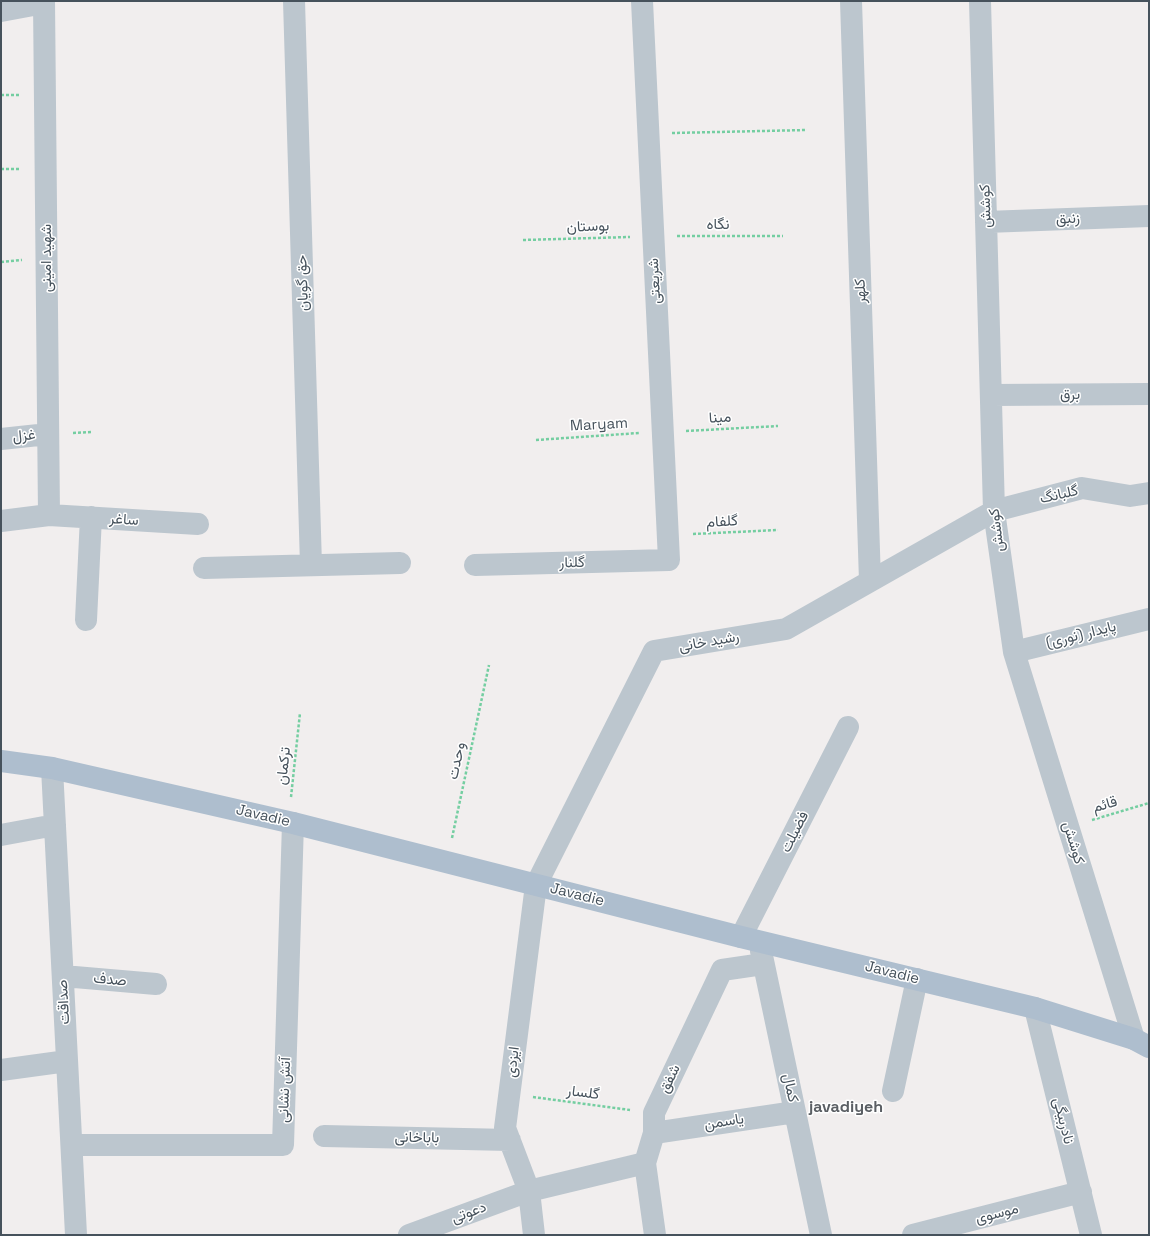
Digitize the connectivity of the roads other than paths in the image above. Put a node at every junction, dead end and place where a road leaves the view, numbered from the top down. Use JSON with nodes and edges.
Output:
{"nodes":[{"id":1,"x":294,"y":1,"type":"edge"},
{"id":2,"x":642,"y":1,"type":"edge"},
{"id":3,"x":851,"y":1,"type":"edge"},
{"id":4,"x":980,"y":1,"type":"edge"},
{"id":5,"x":44,"y":2,"type":"edge"},
{"id":6,"x":1,"y":11,"type":"edge"},
{"id":7,"x":1149,"y":216,"type":"edge"},
{"id":8,"x":986,"y":222,"type":"junction"},
{"id":9,"x":1149,"y":394,"type":"edge"},
{"id":10,"x":991,"y":395,"type":"junction"},
{"id":11,"x":48,"y":434,"type":"junction"},
{"id":12,"x":1,"y":439,"type":"edge"},
{"id":13,"x":1149,"y":493,"type":"edge"},
{"id":14,"x":994,"y":511,"type":"junction"},
{"id":15,"x":49,"y":514,"type":"junction"},
{"id":16,"x":91,"y":517,"type":"junction"},
{"id":17,"x":1,"y":521,"type":"edge"},
{"id":18,"x":198,"y":524,"type":"dead end"},
{"id":19,"x":669,"y":560,"type":"joint"},
{"id":20,"x":400,"y":563,"type":"dead end"},
{"id":21,"x":311,"y":565,"type":"junction"},
{"id":22,"x":474,"y":565,"type":"dead end"},
{"id":23,"x":204,"y":568,"type":"dead end"},
{"id":24,"x":870,"y":581,"type":"junction"},
{"id":25,"x":1149,"y":618,"type":"edge"},
{"id":26,"x":86,"y":620,"type":"dead end"},
{"id":27,"x":1014,"y":652,"type":"junction"},
{"id":28,"x":848,"y":727,"type":"dead end"},
{"id":29,"x":1,"y":761,"type":"edge"},
{"id":30,"x":52,"y":768,"type":"junction"},
{"id":31,"x":291,"y":822,"type":"junction"},
{"id":32,"x":55,"y":826,"type":"junction"},
{"id":33,"x":1,"y":835,"type":"edge"},
{"id":34,"x":536,"y":885,"type":"junction"},
{"id":35,"x":750,"y":939,"type":"junction"},
{"id":36,"x":764,"y":964,"type":"junction"},
{"id":37,"x":63,"y":976,"type":"junction"},
{"id":38,"x":917,"y":979,"type":"junction"},
{"id":39,"x":156,"y":984,"type":"dead end"},
{"id":40,"x":1035,"y":1008,"type":"junction"},
{"id":41,"x":1142,"y":1043,"type":"edge"},
{"id":42,"x":67,"y":1061,"type":"junction"},
{"id":43,"x":1,"y":1070,"type":"edge"},
{"id":44,"x":893,"y":1090,"type":"dead end"},
{"id":45,"x":795,"y":1112,"type":"junction"},
{"id":46,"x":654,"y":1123,"type":"junction"},
{"id":47,"x":324,"y":1136,"type":"dead end"},
{"id":48,"x":510,"y":1140,"type":"junction"},
{"id":49,"x":72,"y":1145,"type":"junction"},
{"id":50,"x":645,"y":1163,"type":"junction"},
{"id":51,"x":529,"y":1191,"type":"junction"},
{"id":52,"x":1081,"y":1192,"type":"junction"},
{"id":53,"x":76,"y":1235,"type":"edge"},
{"id":54,"x":409,"y":1235,"type":"edge"},
{"id":55,"x":534,"y":1235,"type":"edge"},
{"id":56,"x":655,"y":1235,"type":"edge"},
{"id":57,"x":821,"y":1235,"type":"edge"},
{"id":58,"x":913,"y":1235,"type":"edge"},
{"id":59,"x":1091,"y":1235,"type":"edge"}],
"edges":[{"from":1,"to":21,"type":"street","name":"حق گویان"},
{"from":2,"to":19,"type":"street","name":"شریعتی"},
{"from":3,"to":24,"type":"street","name":"کلهر"},
{"from":4,"to":8,"type":"street","name":"کوشش"},
{"from":5,"to":6,"type":"street"},
{"from":5,"to":11,"type":"street","name":"شهید امینی"},
{"from":7,"to":8,"type":"street","name":"زنبق"},
{"from":8,"to":10,"type":"street","name":"کوشش"},
{"from":9,"to":10,"type":"street","name":"برق"},
{"from":10,"to":14,"type":"street","name":"کوشش"},
{"from":11,"to":12,"type":"street","name":"غزل"},
{"from":11,"to":15,"type":"street","name":"شهید امینی"},
{"from":13,"to":14,"type":"street","name":"گلبانگ"},
{"from":14,"to":24,"type":"street","name":"رشید خانی"},
{"from":14,"to":27,"type":"street","name":"کوشش"},
{"from":15,"to":16,"type":"street","name":"ساغر"},
{"from":15,"to":17,"type":"street","name":"ساغر"},
{"from":16,"to":18,"type":"street","name":"ساغر"},
{"from":16,"to":26,"type":"street"},
{"from":19,"to":22,"type":"street","name":"گلنار"},
{"from":20,"to":21,"type":"street"},
{"from":21,"to":23,"type":"street"},
{"from":24,"to":34,"type":"street","name":"رشید خانی"},
{"from":25,"to":27,"type":"street","name":"پایدار (نوری)"},
{"from":27,"to":41,"type":"street","name":"کوشش"},
{"from":28,"to":35,"type":"street","name":"فضیلت"},
{"from":29,"to":30,"type":"main road","name":"Javadie"},
{"from":30,"to":31,"type":"main road","name":"Javadie"},
{"from":30,"to":32,"type":"street","name":"صداقت"},
{"from":31,"to":34,"type":"main road","name":"Javadie"},
{"from":31,"to":49,"type":"street","name":"آتش نشانی"},
{"from":32,"to":33,"type":"street"},
{"from":32,"to":37,"type":"street","name":"صداقت"},
{"from":34,"to":35,"type":"main road","name":"Javadie"},
{"from":34,"to":48,"type":"street","name":"ایزدی"},
{"from":35,"to":36,"type":"street","name":"کمال"},
{"from":35,"to":38,"type":"main road","name":"Javadie"},
{"from":36,"to":45,"type":"street","name":"کمال"},
{"from":36,"to":46,"type":"street","name":"شفق"},
{"from":37,"to":39,"type":"street","name":"صدف"},
{"from":37,"to":42,"type":"street","name":"صداقت"},
{"from":38,"to":40,"type":"main road","name":"Javadie"},
{"from":38,"to":44,"type":"street"},
{"from":40,"to":41,"type":"main road","name":"Javadie"},
{"from":40,"to":52,"type":"street","name":"نادربیگی"},
{"from":42,"to":43,"type":"street"},
{"from":42,"to":49,"type":"street","name":"صداقت"},
{"from":45,"to":46,"type":"street","name":"یاسمن"},
{"from":45,"to":57,"type":"street","name":"کمال"},
{"from":46,"to":50,"type":"street","name":"شفق"},
{"from":47,"to":48,"type":"street","name":"باباخانی"},
{"from":48,"to":51,"type":"street","name":"ایزدی"},
{"from":49,"to":53,"type":"street","name":"صداقت"},
{"from":50,"to":51,"type":"street","name":"دعوتی"},
{"from":50,"to":56,"type":"street","name":"شفق"},
{"from":51,"to":54,"type":"street","name":"دعوتی"},
{"from":51,"to":55,"type":"street","name":"ایزدی"},
{"from":52,"to":58,"type":"street","name":"موسوی"},
{"from":52,"to":59,"type":"street","name":"نادربیگی"}]}
